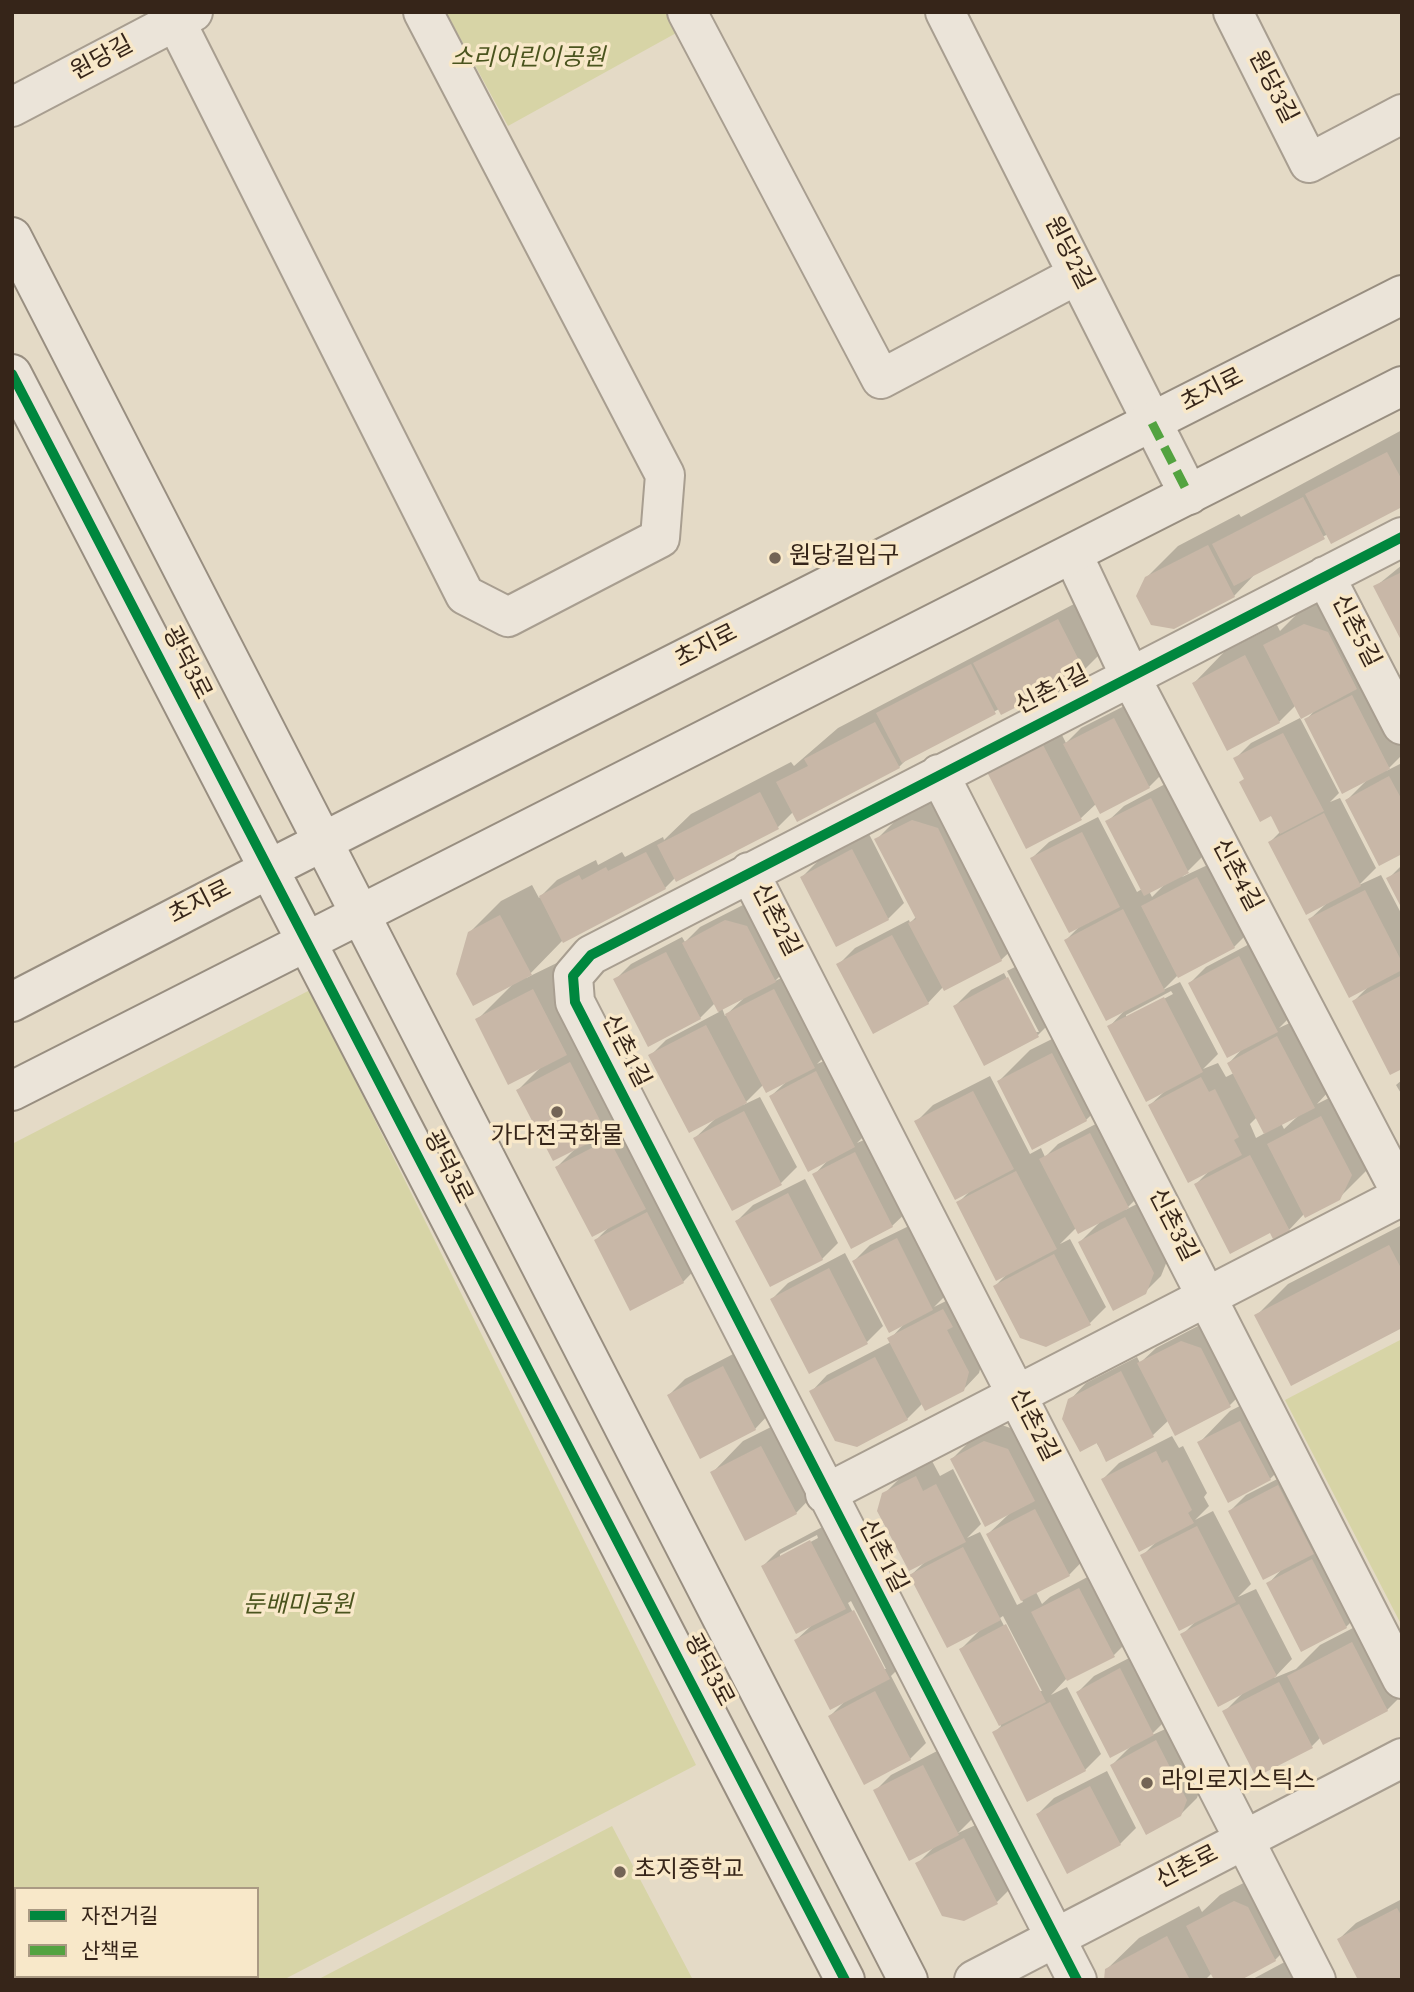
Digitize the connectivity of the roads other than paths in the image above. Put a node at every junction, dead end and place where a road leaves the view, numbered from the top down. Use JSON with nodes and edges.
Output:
{"nodes":[{"id":1,"x":423,"y":12,"type":"edge"},
{"id":2,"x":687,"y":12,"type":"edge"},
{"id":3,"x":945,"y":12,"type":"edge"},
{"id":4,"x":1233,"y":12,"type":"edge"},
{"id":5,"x":180,"y":15,"type":"edge"},
{"id":6,"x":12,"y":107,"type":"edge"},
{"id":7,"x":1402,"y":114,"type":"edge"},
{"id":8,"x":12,"y":237,"type":"edge"},
{"id":9,"x":1077,"y":275,"type":"junction"},
{"id":10,"x":1402,"y":295,"type":"edge"},
{"id":11,"x":12,"y":374,"type":"edge"},
{"id":12,"x":1402,"y":386,"type":"edge"},
{"id":13,"x":1152,"y":423,"type":"junction"},
{"id":14,"x":1189,"y":495,"type":"junction"},
{"id":15,"x":1402,"y":537,"type":"edge"},
{"id":16,"x":1073,"y":555,"type":"junction"},
{"id":17,"x":1325,"y":576,"type":"junction"},
{"id":18,"x":1130,"y":676,"type":"junction"},
{"id":19,"x":1402,"y":725,"type":"edge"},
{"id":20,"x":939,"y":774,"type":"junction"},
{"id":21,"x":323,"y":842,"type":"junction"},
{"id":22,"x":267,"y":870,"type":"junction"},
{"id":23,"x":749,"y":872,"type":"junction"},
{"id":24,"x":359,"y":913,"type":"junction"},
{"id":25,"x":304,"y":940,"type":"junction"},
{"id":26,"x":12,"y":1002,"type":"edge"},
{"id":27,"x":12,"y":1091,"type":"edge"},
{"id":28,"x":1402,"y":1196,"type":"edge"},
{"id":29,"x":1207,"y":1297,"type":"junction"},
{"id":30,"x":1016,"y":1396,"type":"junction"},
{"id":31,"x":825,"y":1494,"type":"junction"},
{"id":32,"x":1402,"y":1679,"type":"edge"},
{"id":33,"x":1402,"y":1758,"type":"edge"},
{"id":34,"x":1244,"y":1840,"type":"junction"},
{"id":35,"x":1055,"y":1938,"type":"junction"},
{"id":36,"x":845,"y":1980,"type":"edge"},
{"id":37,"x":908,"y":1980,"type":"edge"},
{"id":38,"x":974,"y":1980,"type":"edge"},
{"id":39,"x":1077,"y":1980,"type":"edge"},
{"id":40,"x":1316,"y":1980,"type":"edge"}],
"edges":[{"from":1,"to":5,"type":"street"},
{"from":2,"to":9,"type":"street"},
{"from":3,"to":9,"type":"street","name":"원당2길"},
{"from":4,"to":7,"type":"street","name":"원당3길"},
{"from":5,"to":6,"type":"street","name":"원당길"},
{"from":8,"to":21,"type":"street","name":"광덕3로"},
{"from":9,"to":13,"type":"street","name":"원당2길"},
{"from":10,"to":13,"type":"street","name":"초지로"},
{"from":11,"to":22,"type":"street","name":"광덕3로"},
{"from":12,"to":14,"type":"street"},
{"from":13,"to":14,"type":"street","name":"원당2길"},
{"from":13,"to":21,"type":"street","name":"초지로"},
{"from":14,"to":16,"type":"street"},
{"from":15,"to":17,"type":"street","name":"신촌1길"},
{"from":16,"to":18,"type":"street","name":"신촌4길"},
{"from":16,"to":24,"type":"street"},
{"from":17,"to":18,"type":"street","name":"신촌1길"},
{"from":17,"to":19,"type":"street","name":"신촌5길"},
{"from":18,"to":20,"type":"street","name":"신촌1길"},
{"from":18,"to":28,"type":"street","name":"신촌4길"},
{"from":20,"to":23,"type":"street","name":"신촌1길"},
{"from":20,"to":29,"type":"street","name":"신촌3길"},
{"from":21,"to":22,"type":"street","name":"초지로"},
{"from":21,"to":24,"type":"street","name":"광덕3로"},
{"from":22,"to":25,"type":"street","name":"광덕3로"},
{"from":22,"to":26,"type":"street","name":"초지로"},
{"from":23,"to":30,"type":"street","name":"신촌2길"},
{"from":23,"to":31,"type":"street","name":"신촌1길"},
{"from":24,"to":25,"type":"street"},
{"from":24,"to":37,"type":"street","name":"광덕3로"},
{"from":25,"to":27,"type":"street"},
{"from":25,"to":36,"type":"street","name":"광덕3로"},
{"from":28,"to":29,"type":"street"},
{"from":29,"to":30,"type":"street"},
{"from":29,"to":32,"type":"street","name":"신촌3길"},
{"from":30,"to":31,"type":"street"},
{"from":30,"to":34,"type":"street","name":"신촌2길"},
{"from":31,"to":35,"type":"street","name":"신촌1길"},
{"from":33,"to":34,"type":"street","name":"신촌로"},
{"from":34,"to":35,"type":"street","name":"신촌로"},
{"from":34,"to":40,"type":"street","name":"신촌2길"},
{"from":35,"to":38,"type":"street","name":"신촌로"},
{"from":35,"to":39,"type":"street","name":"신촌1길"}]}
